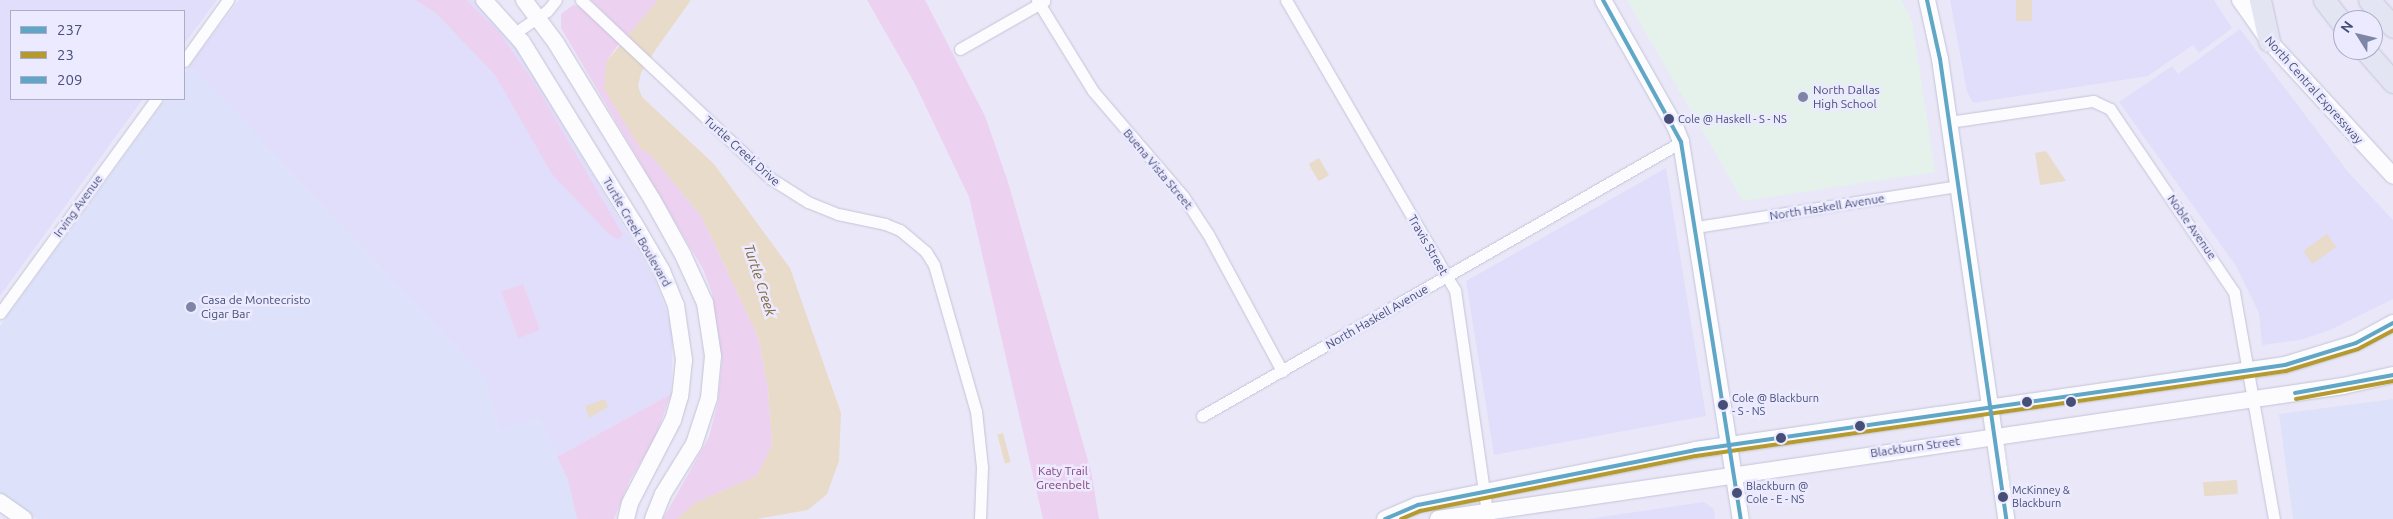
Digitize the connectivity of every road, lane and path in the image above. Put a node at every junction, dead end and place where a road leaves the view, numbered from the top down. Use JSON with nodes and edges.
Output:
{"nodes":[{"id":1,"x":228,"y":0,"type":"edge"},
{"id":2,"x":484,"y":0,"type":"edge"},
{"id":3,"x":524,"y":0,"type":"edge"},
{"id":4,"x":556,"y":0,"type":"edge"},
{"id":5,"x":581,"y":0,"type":"edge"},
{"id":6,"x":1286,"y":0,"type":"edge"},
{"id":7,"x":1603,"y":0,"type":"edge"},
{"id":8,"x":1927,"y":0,"type":"edge"},
{"id":9,"x":2240,"y":0,"type":"edge"},
{"id":10,"x":2260,"y":0,"type":"edge"},
{"id":11,"x":2324,"y":0,"type":"edge"},
{"id":12,"x":2370,"y":0,"type":"edge"},
{"id":13,"x":1040,"y":1,"type":"edge"},
{"id":14,"x":2333,"y":11,"type":"edge"},
{"id":15,"x":538,"y":17,"type":"junction"},
{"id":16,"x":2393,"y":28,"type":"edge"},
{"id":17,"x":515,"y":33,"type":"junction"},
{"id":18,"x":2269,"y":41,"type":"junction"},
{"id":19,"x":960,"y":49,"type":"dead end"},
{"id":20,"x":185,"y":60,"type":"edge"},
{"id":21,"x":2374,"y":60,"type":"edge"},
{"id":22,"x":2393,"y":82,"type":"edge"},
{"id":23,"x":155,"y":100,"type":"edge"},
{"id":24,"x":1949,"y":122,"type":"junction"},
{"id":25,"x":1681,"y":142,"type":"junction"},
{"id":26,"x":2393,"y":176,"type":"edge"},
{"id":27,"x":1958,"y":186,"type":"junction"},
{"id":28,"x":1696,"y":227,"type":"junction"},
{"id":29,"x":668,"y":228,"type":"junction"},
{"id":30,"x":644,"y":240,"type":"junction"},
{"id":31,"x":1446,"y":277,"type":"junction"},
{"id":32,"x":0,"y":313,"type":"edge"},
{"id":33,"x":2393,"y":323,"type":"edge"},
{"id":34,"x":1282,"y":371,"type":"junction"},
{"id":35,"x":2249,"y":371,"type":"junction"},
{"id":36,"x":2393,"y":375,"type":"edge"},
{"id":37,"x":2254,"y":399,"type":"junction"},
{"id":38,"x":1990,"y":407,"type":"junction"},
{"id":39,"x":1202,"y":416,"type":"dead end"},
{"id":40,"x":1994,"y":435,"type":"junction"},
{"id":41,"x":1730,"y":445,"type":"junction"},
{"id":42,"x":1734,"y":473,"type":"junction"},
{"id":43,"x":1484,"y":491,"type":"junction"},
{"id":44,"x":0,"y":502,"type":"edge"},
{"id":45,"x":1488,"y":516,"type":"edge"},
{"id":46,"x":24,"y":519,"type":"edge"},
{"id":47,"x":626,"y":519,"type":"edge"},
{"id":48,"x":653,"y":519,"type":"edge"},
{"id":49,"x":980,"y":519,"type":"edge"},
{"id":50,"x":1385,"y":519,"type":"edge"},
{"id":51,"x":1438,"y":519,"type":"edge"},
{"id":52,"x":1741,"y":519,"type":"edge"},
{"id":53,"x":2006,"y":519,"type":"edge"},
{"id":54,"x":2274,"y":519,"type":"edge"}],
"edges":[{"from":1,"to":20,"type":"street"},
{"from":2,"to":17,"type":"street","name":"Turtle Creek Boulevard"},
{"from":3,"to":15,"type":"street"},
{"from":4,"to":15,"type":"street"},
{"from":5,"to":49,"type":"street","name":"Turtle Creek Drive"},
{"from":6,"to":31,"type":"street","name":"Travis Street"},
{"from":7,"to":25,"type":"street"},
{"from":8,"to":24,"type":"street"},
{"from":9,"to":18,"type":"street","name":"North Central Expressway"},
{"from":10,"to":18,"type":"highway"},
{"from":11,"to":14,"type":"highway"},
{"from":12,"to":16,"type":"highway"},
{"from":13,"to":19,"type":"street"},
{"from":13,"to":34,"type":"street","name":"Buena Vista Street"},
{"from":15,"to":17,"type":"street"},
{"from":15,"to":29,"type":"street"},
{"from":17,"to":30,"type":"street","name":"Turtle Creek Boulevard"},
{"from":18,"to":26,"type":"street","name":"North Central Expressway"},
{"from":21,"to":22,"type":"highway"},
{"from":23,"to":32,"type":"street","name":"Irving Avenue"},
{"from":24,"to":27,"type":"street"},
{"from":24,"to":35,"type":"street","name":"Noble Avenue"},
{"from":25,"to":28,"type":"street"},
{"from":25,"to":31,"type":"street","name":"North Haskell Avenue"},
{"from":27,"to":28,"type":"street","name":"North Haskell Avenue"},
{"from":27,"to":38,"type":"street"},
{"from":28,"to":41,"type":"street"},
{"from":29,"to":30,"type":"street"},
{"from":29,"to":48,"type":"street"},
{"from":30,"to":47,"type":"street","name":"Turtle Creek Boulevard"},
{"from":31,"to":34,"type":"street","name":"North Haskell Avenue"},
{"from":31,"to":43,"type":"street","name":"Travis Street"},
{"from":33,"to":35,"type":"street"},
{"from":34,"to":39,"type":"street","name":"North Haskell Avenue"},
{"from":35,"to":37,"type":"street","name":"Noble Avenue"},
{"from":35,"to":38,"type":"street"},
{"from":36,"to":37,"type":"street","name":"Blackburn Street"},
{"from":37,"to":40,"type":"street","name":"Blackburn Street"},
{"from":37,"to":54,"type":"street","name":"Noble Avenue"},
{"from":38,"to":40,"type":"street"},
{"from":38,"to":41,"type":"street"},
{"from":40,"to":42,"type":"street","name":"Blackburn Street"},
{"from":40,"to":53,"type":"street"},
{"from":41,"to":42,"type":"street"},
{"from":41,"to":43,"type":"street"},
{"from":42,"to":45,"type":"street","name":"Blackburn Street"},
{"from":42,"to":52,"type":"street"},
{"from":43,"to":45,"type":"street","name":"Travis Street"},
{"from":43,"to":50,"type":"street"},
{"from":44,"to":46,"type":"street"},
{"from":45,"to":51,"type":"street","name":"Blackburn Street"}]}
